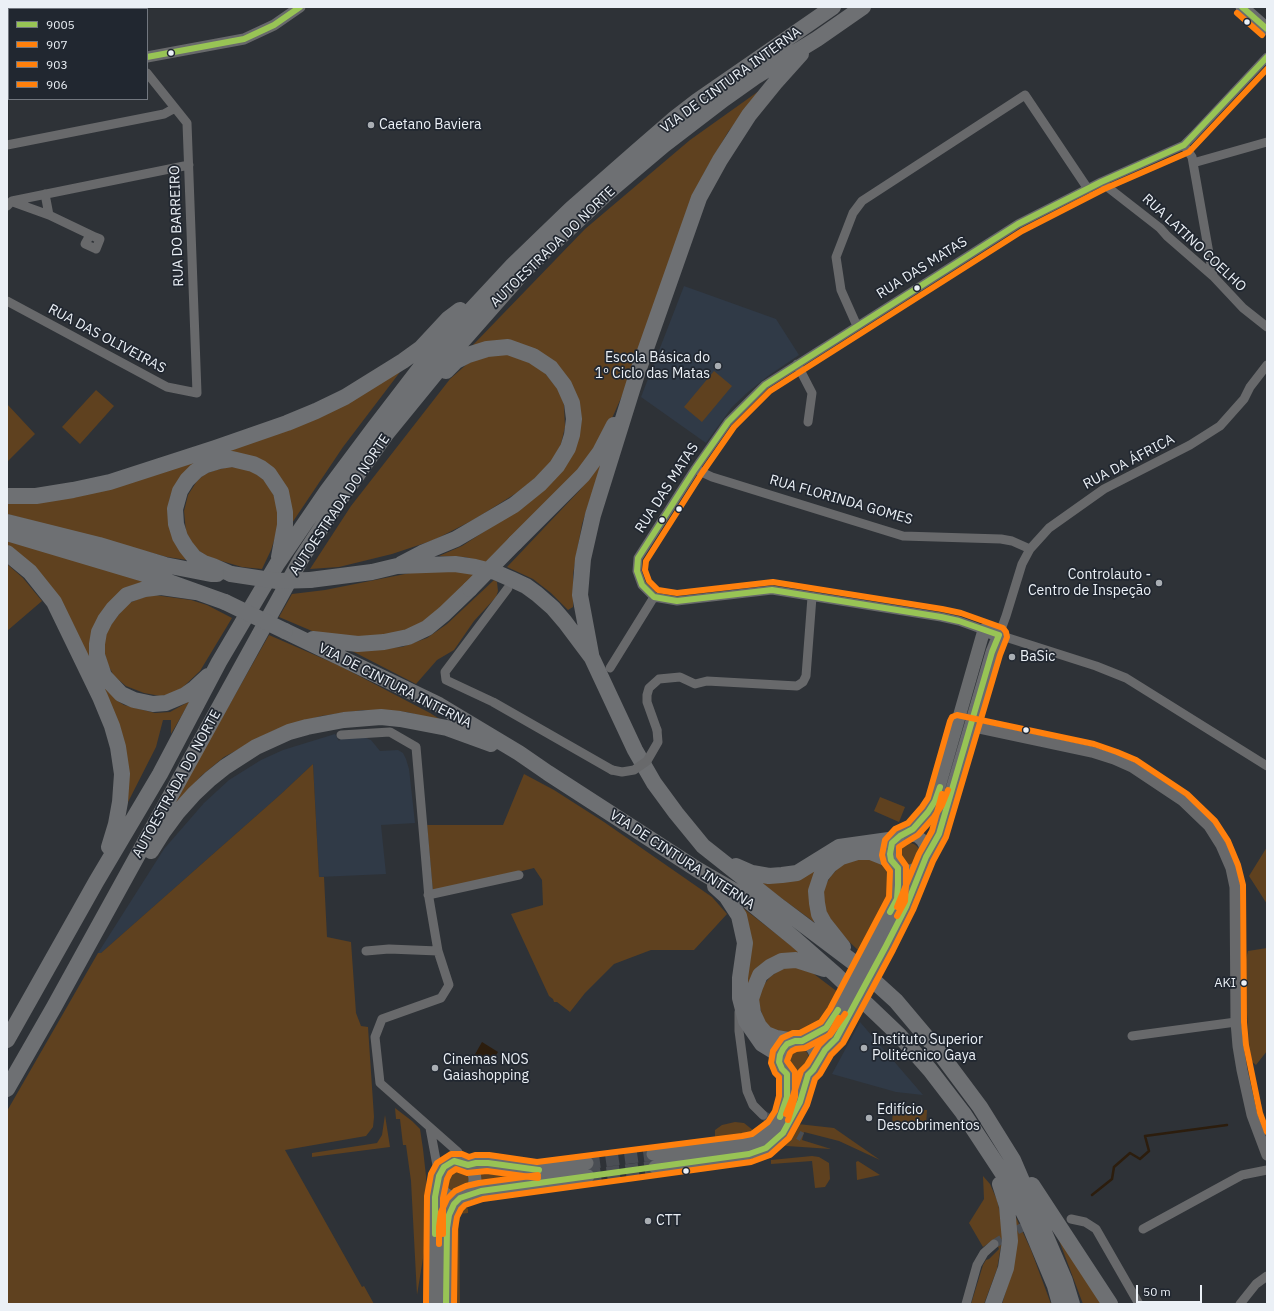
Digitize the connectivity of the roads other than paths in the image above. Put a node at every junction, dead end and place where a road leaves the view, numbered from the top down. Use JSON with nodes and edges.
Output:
{"nodes":[{"id":1,"x":300,"y":7,"type":"edge"},
{"id":2,"x":833,"y":7,"type":"edge"},
{"id":3,"x":863,"y":7,"type":"edge"},
{"id":4,"x":1242,"y":7,"type":"edge"},
{"id":5,"x":1267,"y":29,"type":"edge"},
{"id":6,"x":817,"y":39,"type":"junction"},
{"id":7,"x":148,"y":57,"type":"edge"},
{"id":8,"x":1267,"y":57,"type":"edge"},
{"id":9,"x":148,"y":73,"type":"edge"},
{"id":10,"x":175,"y":108,"type":"junction"},
{"id":11,"x":1267,"y":142,"type":"edge"},
{"id":12,"x":7,"y":145,"type":"edge"},
{"id":13,"x":1184,"y":145,"type":"junction"},
{"id":14,"x":1193,"y":162,"type":"junction"},
{"id":15,"x":189,"y":165,"type":"junction"},
{"id":16,"x":1101,"y":182,"type":"junction"},
{"id":17,"x":1088,"y":189,"type":"junction"},
{"id":18,"x":45,"y":194,"type":"junction"},
{"id":19,"x":10,"y":204,"type":"edge"},
{"id":20,"x":49,"y":215,"type":"junction"},
{"id":21,"x":90,"y":235,"type":"dead end"},
{"id":22,"x":1213,"y":276,"type":"junction"},
{"id":23,"x":498,"y":281,"type":"junction"},
{"id":24,"x":7,"y":301,"type":"edge"},
{"id":25,"x":857,"y":326,"type":"junction"},
{"id":26,"x":1267,"y":327,"type":"edge"},
{"id":27,"x":797,"y":364,"type":"junction"},
{"id":28,"x":1267,"y":365,"type":"edge"},
{"id":29,"x":637,"y":374,"type":"junction"},
{"id":30,"x":198,"y":393,"type":"joint"},
{"id":31,"x":808,"y":422,"type":"dead end"},
{"id":32,"x":387,"y":433,"type":"junction"},
{"id":33,"x":695,"y":469,"type":"junction"},
{"id":34,"x":7,"y":496,"type":"edge"},
{"id":35,"x":7,"y":522,"type":"edge"},
{"id":36,"x":7,"y":533,"type":"edge"},
{"id":37,"x":1030,"y":549,"type":"junction"},
{"id":38,"x":7,"y":553,"type":"edge"},
{"id":39,"x":277,"y":564,"type":"junction"},
{"id":40,"x":397,"y":566,"type":"junction"},
{"id":41,"x":231,"y":574,"type":"junction"},
{"id":42,"x":508,"y":588,"type":"dead end"},
{"id":43,"x":196,"y":592,"type":"junction"},
{"id":44,"x":654,"y":597,"type":"junction"},
{"id":45,"x":812,"y":597,"type":"junction"},
{"id":46,"x":984,"y":630,"type":"junction"},
{"id":47,"x":290,"y":634,"type":"junction"},
{"id":48,"x":999,"y":635,"type":"junction"},
{"id":49,"x":592,"y":658,"type":"junction"},
{"id":50,"x":219,"y":662,"type":"junction"},
{"id":51,"x":610,"y":668,"type":"dead end"},
{"id":52,"x":964,"y":724,"type":"junction"},
{"id":53,"x":341,"y":735,"type":"dead end"},
{"id":54,"x":1267,"y":766,"type":"edge"},
{"id":55,"x":548,"y":773,"type":"junction"},
{"id":56,"x":901,"y":836,"type":"junction"},
{"id":57,"x":719,"y":858,"type":"junction"},
{"id":58,"x":925,"y":860,"type":"junction"},
{"id":59,"x":895,"y":864,"type":"junction"},
{"id":60,"x":698,"y":870,"type":"junction"},
{"id":61,"x":519,"y":875,"type":"dead end"},
{"id":62,"x":96,"y":882,"type":"junction"},
{"id":63,"x":428,"y":895,"type":"junction"},
{"id":64,"x":366,"y":951,"type":"dead end"},
{"id":65,"x":438,"y":951,"type":"junction"},
{"id":66,"x":853,"y":962,"type":"junction"},
{"id":67,"x":835,"y":974,"type":"junction"},
{"id":68,"x":740,"y":998,"type":"junction"},
{"id":69,"x":54,"y":1007,"type":"junction"},
{"id":70,"x":841,"y":1018,"type":"junction"},
{"id":71,"x":1236,"y":1022,"type":"junction"},
{"id":72,"x":1132,"y":1036,"type":"dead end"},
{"id":73,"x":7,"y":1040,"type":"edge"},
{"id":74,"x":798,"y":1041,"type":"junction"},
{"id":75,"x":780,"y":1055,"type":"junction"},
{"id":76,"x":816,"y":1064,"type":"junction"},
{"id":77,"x":787,"y":1074,"type":"junction"},
{"id":78,"x":808,"y":1075,"type":"junction"},
{"id":79,"x":7,"y":1089,"type":"edge"},
{"id":80,"x":763,"y":1115,"type":"tunnel mouth"},
{"id":81,"x":430,"y":1128,"type":"junction"},
{"id":82,"x":1267,"y":1155,"type":"edge"},
{"id":83,"x":993,"y":1159,"type":"junction"},
{"id":84,"x":1013,"y":1160,"type":"junction"},
{"id":85,"x":464,"y":1163,"type":"junction"},
{"id":86,"x":1267,"y":1170,"type":"edge"},
{"id":87,"x":439,"y":1179,"type":"junction"},
{"id":88,"x":464,"y":1196,"type":"junction"},
{"id":89,"x":1071,"y":1219,"type":"dead end"},
{"id":90,"x":1143,"y":1229,"type":"dead end"},
{"id":91,"x":994,"y":1244,"type":"tunnel mouth"},
{"id":92,"x":1267,"y":1276,"type":"edge"},
{"id":93,"x":434,"y":1304,"type":"edge"},
{"id":94,"x":446,"y":1304,"type":"edge"},
{"id":95,"x":966,"y":1304,"type":"edge"},
{"id":96,"x":993,"y":1304,"type":"edge"},
{"id":97,"x":1060,"y":1304,"type":"edge"},
{"id":98,"x":1072,"y":1304,"type":"edge"},
{"id":99,"x":1110,"y":1304,"type":"edge"},
{"id":100,"x":1139,"y":1304,"type":"edge"},
{"id":101,"x":1240,"y":1304,"type":"edge"}],
"edges":[{"from":1,"to":7,"type":"street"},
{"from":2,"to":23,"type":"highway","name":"VIA DE CINTURA INTERNA"},
{"from":3,"to":6,"type":"highway","name":"VIA DE CINTURA INTERNA"},
{"from":4,"to":5,"type":"main road"},
{"from":6,"to":29,"type":"highway"},
{"from":6,"to":32,"type":"highway","name":"AUTOESTRADA DO NORTE"},
{"from":8,"to":13,"type":"street","name":"RUA DAS MATAS"},
{"from":9,"to":10,"type":"street","name":"RUA DO BARREIRO"},
{"from":10,"to":12,"type":"street"},
{"from":10,"to":15,"type":"street","name":"RUA DO BARREIRO"},
{"from":11,"to":14,"type":"street"},
{"from":13,"to":14,"type":"street"},
{"from":13,"to":16,"type":"street","name":"RUA DAS MATAS"},
{"from":14,"to":22,"type":"street"},
{"from":15,"to":18,"type":"street"},
{"from":15,"to":30,"type":"street","name":"RUA DO BARREIRO"},
{"from":16,"to":17,"type":"street","name":"RUA DAS MATAS"},
{"from":16,"to":22,"type":"street","name":"RUA LATINO COELHO"},
{"from":17,"to":25,"type":"street","name":"RUA DAS MATAS"},
{"from":17,"to":25,"type":"street"},
{"from":18,"to":19,"type":"street"},
{"from":18,"to":20,"type":"street"},
{"from":19,"to":20,"type":"street"},
{"from":20,"to":21,"type":"street"},
{"from":22,"to":26,"type":"street","name":"RUA LATINO COELHO"},
{"from":23,"to":34,"type":"highway"},
{"from":23,"to":39,"type":"highway","name":"VIA DE CINTURA INTERNA"},
{"from":24,"to":30,"type":"street","name":"RUA DAS OLIVEIRAS"},
{"from":25,"to":27,"type":"street","name":"RUA DAS MATAS"},
{"from":27,"to":31,"type":"street"},
{"from":27,"to":33,"type":"street","name":"RUA DAS MATAS"},
{"from":28,"to":37,"type":"street","name":"RUA DA ÁFRICA"},
{"from":29,"to":47,"type":"highway","bridge":true},
{"from":29,"to":49,"type":"highway"},
{"from":32,"to":40,"type":"highway"},
{"from":32,"to":69,"type":"highway","name":"AUTOESTRADA DO NORTE"},
{"from":33,"to":37,"type":"street","name":"RUA FLORINDA GOMES"},
{"from":33,"to":44,"type":"street","name":"RUA DAS MATAS"},
{"from":35,"to":41,"type":"highway"},
{"from":36,"to":43,"type":"highway"},
{"from":37,"to":48,"type":"street","name":"RUA DA ÁFRICA"},
{"from":38,"to":62,"type":"highway"},
{"from":39,"to":41,"type":"highway"},
{"from":39,"to":50,"type":"highway","name":"VIA DE CINTURA INTERNA"},
{"from":40,"to":41,"type":"highway","bridge":true},
{"from":40,"to":49,"type":"highway"},
{"from":42,"to":45,"type":"street","bridge":true},
{"from":43,"to":47,"type":"highway","name":"VIA DE CINTURA INTERNA","bridge":true},
{"from":43,"to":50,"type":"highway"},
{"from":44,"to":45,"type":"street"},
{"from":44,"to":51,"type":"street"},
{"from":45,"to":46,"type":"street"},
{"from":46,"to":48,"type":"main road"},
{"from":46,"to":52,"type":"main road"},
{"from":47,"to":55,"type":"highway","name":"VIA DE CINTURA INTERNA"},
{"from":48,"to":52,"type":"main road"},
{"from":48,"to":54,"type":"street"},
{"from":49,"to":57,"type":"highway","name":"VIA DE CINTURA INTERNA"},
{"from":50,"to":62,"type":"highway","name":"AUTOESTRADA DO NORTE"},
{"from":52,"to":56,"type":"main road"},
{"from":52,"to":58,"type":"main road"},
{"from":52,"to":71,"type":"street"},
{"from":53,"to":63,"type":"street"},
{"from":55,"to":60,"type":"highway","name":"VIA DE CINTURA INTERNA"},
{"from":55,"to":69,"type":"highway"},
{"from":56,"to":57,"type":"highway"},
{"from":56,"to":58,"type":"main road"},
{"from":56,"to":59,"type":"main road"},
{"from":57,"to":66,"type":"highway","name":"VIA DE CINTURA INTERNA"},
{"from":58,"to":59,"type":"main road"},
{"from":58,"to":70,"type":"main road","bridge":true},
{"from":59,"to":66,"type":"highway"},
{"from":59,"to":70,"type":"main road","bridge":true},
{"from":60,"to":67,"type":"highway","name":"VIA DE CINTURA INTERNA"},
{"from":60,"to":68,"type":"highway"},
{"from":61,"to":63,"type":"street"},
{"from":62,"to":73,"type":"highway","name":"AUTOESTRADA DO NORTE"},
{"from":63,"to":65,"type":"street"},
{"from":64,"to":65,"type":"street"},
{"from":65,"to":81,"type":"street"},
{"from":66,"to":84,"type":"highway","name":"VIA DE CINTURA INTERNA"},
{"from":67,"to":74,"type":"highway"},
{"from":67,"to":83,"type":"highway","name":"VIA DE CINTURA INTERNA"},
{"from":68,"to":75,"type":"highway"},
{"from":68,"to":80,"type":"street"},
{"from":69,"to":79,"type":"highway","name":"AUTOESTRADA DO NORTE"},
{"from":70,"to":74,"type":"main road"},
{"from":70,"to":76,"type":"main road"},
{"from":71,"to":72,"type":"street"},
{"from":71,"to":82,"type":"street"},
{"from":74,"to":75,"type":"main road"},
{"from":74,"to":76,"type":"main road"},
{"from":75,"to":77,"type":"main road"},
{"from":76,"to":78,"type":"main road"},
{"from":77,"to":78,"type":"main road"},
{"from":77,"to":78,"type":"main road"},
{"from":81,"to":85,"type":"street"},
{"from":81,"to":87,"type":"street"},
{"from":83,"to":96,"type":"highway"},
{"from":83,"to":97,"type":"highway","name":"VIA DE CINTURA INTERNA"},
{"from":84,"to":98,"type":"highway","name":"VIA DE CINTURA INTERNA"},
{"from":84,"to":99,"type":"highway"},
{"from":85,"to":87,"type":"main road"},
{"from":85,"to":88,"type":"main road"},
{"from":85,"to":88,"type":"main road"},
{"from":86,"to":90,"type":"street"},
{"from":87,"to":88,"type":"main road"},
{"from":87,"to":93,"type":"main road"},
{"from":88,"to":94,"type":"main road"},
{"from":89,"to":100,"type":"street"},
{"from":91,"to":95,"type":"street"},
{"from":92,"to":101,"type":"street"}]}
